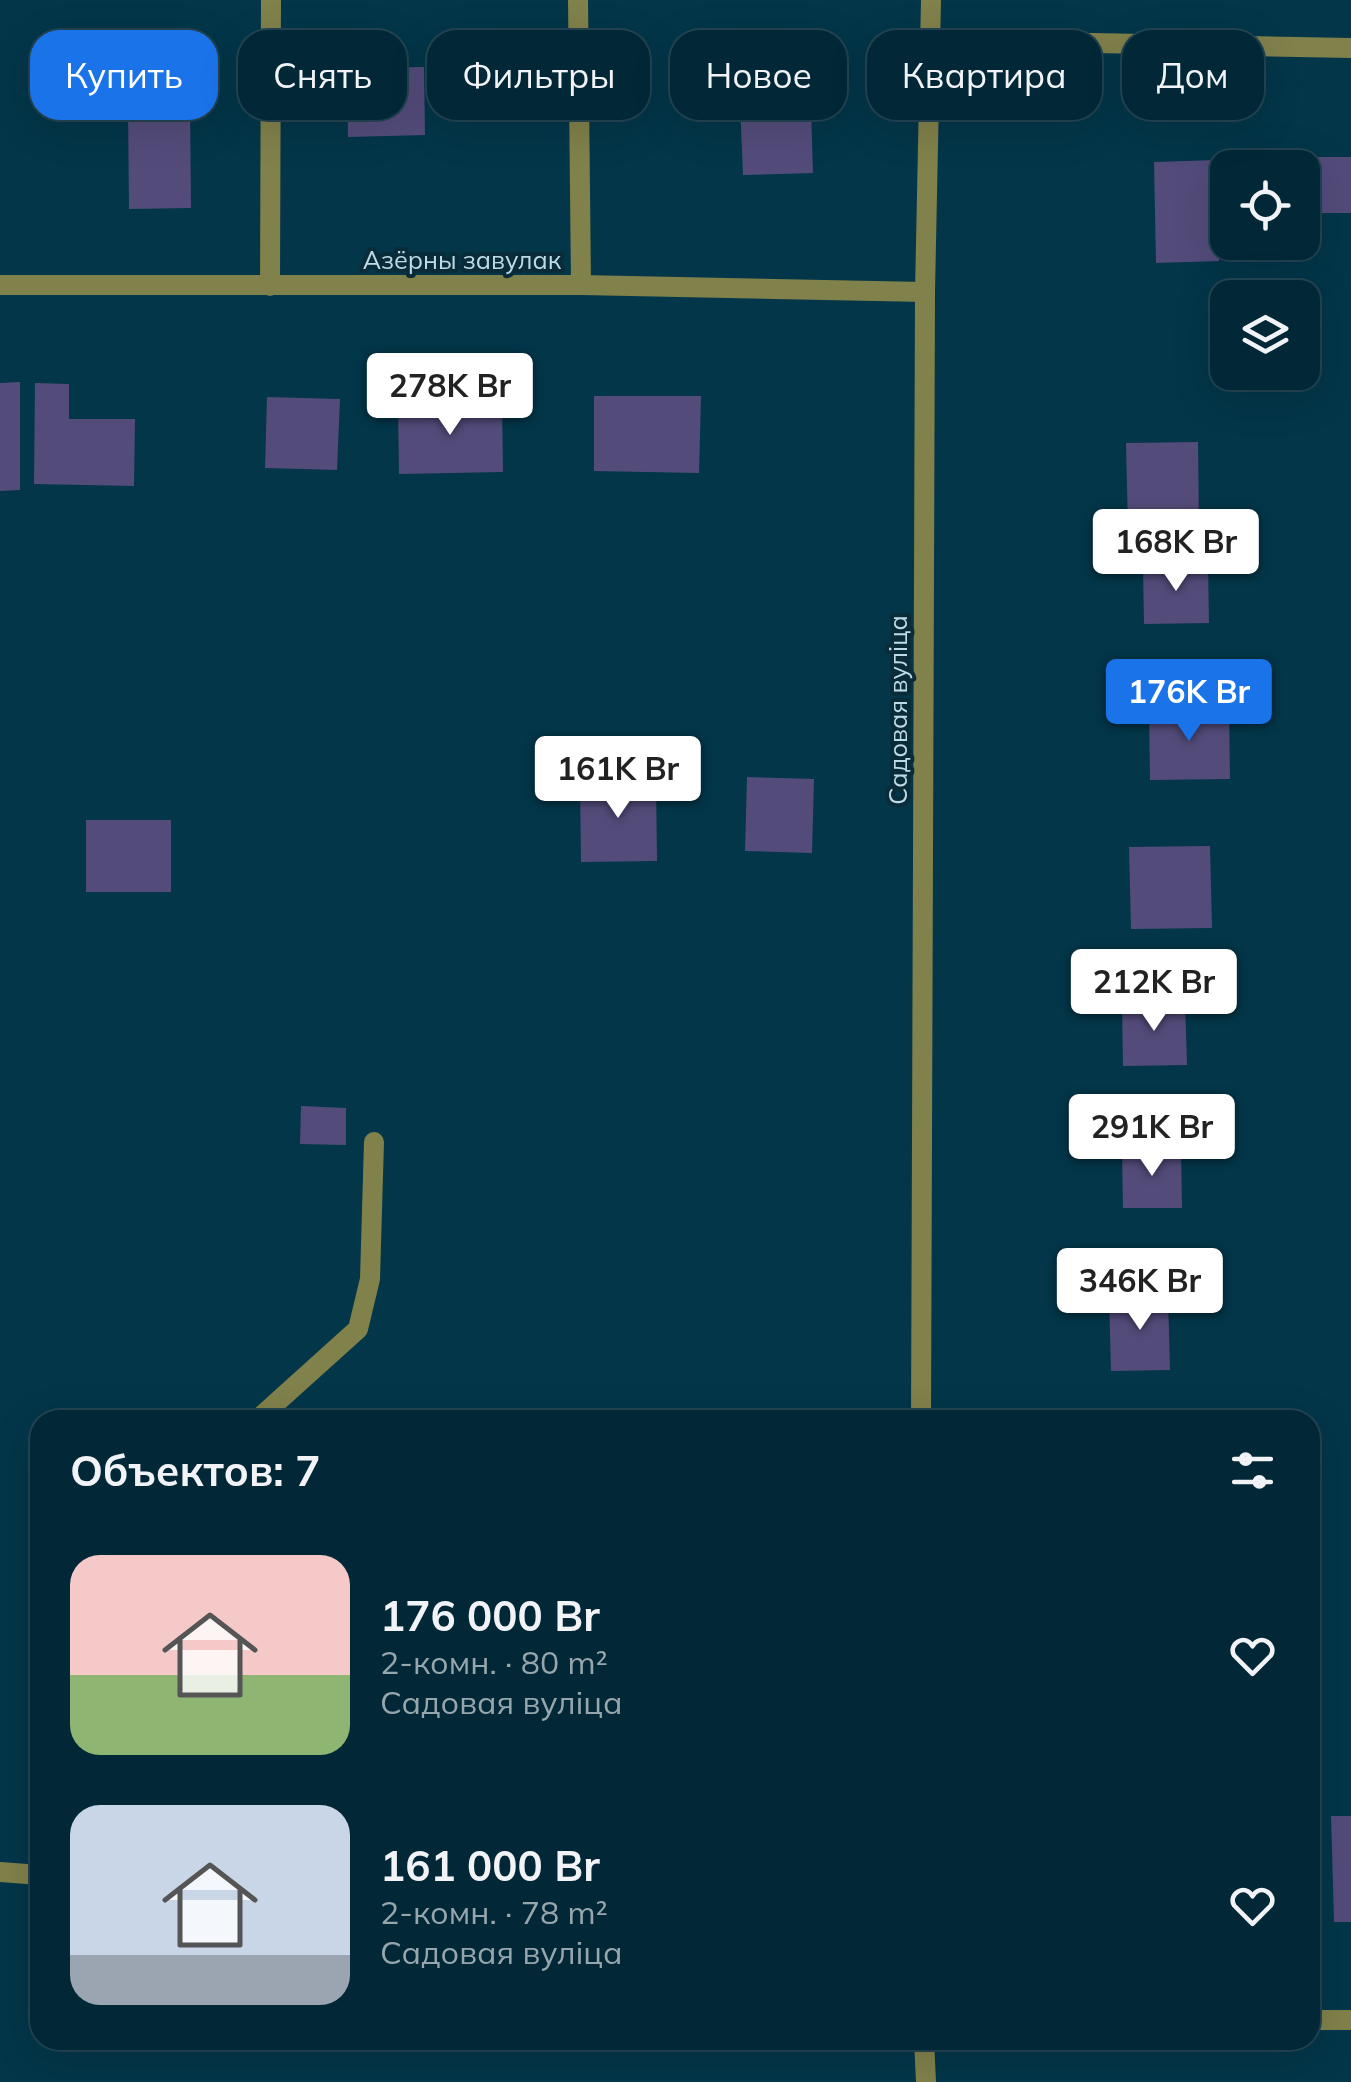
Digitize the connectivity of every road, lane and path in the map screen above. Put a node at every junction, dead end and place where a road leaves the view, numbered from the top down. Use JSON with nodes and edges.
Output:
{"nodes":[{"id":1,"x":271,"y":0,"type":"edge"},
{"id":2,"x":578,"y":0,"type":"edge"},
{"id":3,"x":931,"y":0,"type":"edge"},
{"id":4,"x":930,"y":30,"type":"edge"},
{"id":5,"x":1102,"y":43,"type":"edge"},
{"id":6,"x":1351,"y":48,"type":"edge"},
{"id":7,"x":928,"y":120,"type":"edge"},
{"id":8,"x":0,"y":285,"type":"edge"},
{"id":9,"x":582,"y":285,"type":"junction"},
{"id":10,"x":270,"y":286,"type":"junction"},
{"id":11,"x":925,"y":292,"type":"junction"},
{"id":12,"x":374,"y":1142,"type":"dead end"},
{"id":13,"x":268,"y":1410,"type":"edge"},
{"id":14,"x":921,"y":1410,"type":"edge"},
{"id":15,"x":0,"y":1872,"type":"edge"},
{"id":16,"x":30,"y":1874,"type":"edge"},
{"id":17,"x":1320,"y":2020,"type":"edge"},
{"id":18,"x":1351,"y":2020,"type":"edge"},
{"id":19,"x":924,"y":2050,"type":"edge"},
{"id":20,"x":926,"y":2082,"type":"edge"}],
"edges":[{"from":1,"to":10,"type":"street"},
{"from":2,"to":9,"type":"street"},
{"from":3,"to":4,"type":"street","name":"Садовая вуліца"},
{"from":5,"to":6,"type":"street"},
{"from":7,"to":11,"type":"street","name":"Садовая вуліца"},
{"from":8,"to":10,"type":"street","name":"Азёрны завулак"},
{"from":9,"to":10,"type":"street","name":"Азёрны завулак"},
{"from":9,"to":11,"type":"street","name":"Азёрны завулак"},
{"from":11,"to":14,"type":"street","name":"Садовая вуліца"},
{"from":12,"to":13,"type":"street"},
{"from":15,"to":16,"type":"street"},
{"from":17,"to":18,"type":"street"},
{"from":19,"to":20,"type":"street"}]}
